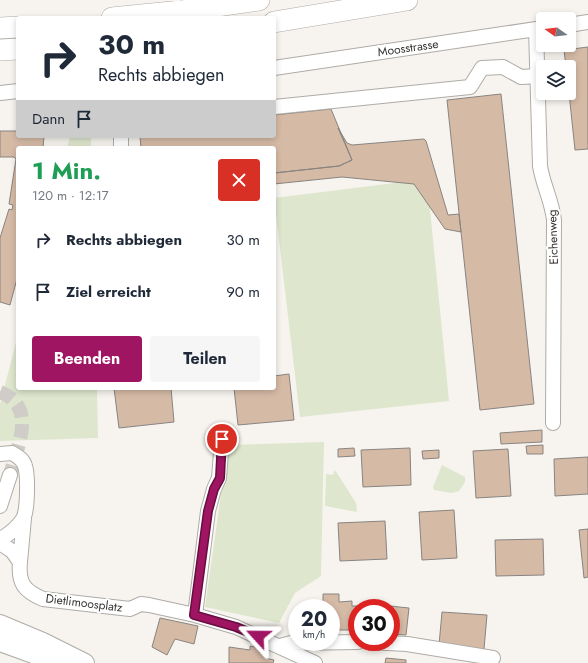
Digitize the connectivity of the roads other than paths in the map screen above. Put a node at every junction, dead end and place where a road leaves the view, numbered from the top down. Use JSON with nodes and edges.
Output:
{"nodes":[{"id":1,"x":212,"y":0,"type":"edge"},
{"id":2,"x":259,"y":0,"type":"edge"},
{"id":3,"x":407,"y":0,"type":"edge"},
{"id":4,"x":182,"y":11,"type":"junction"},
{"id":5,"x":132,"y":16,"type":"edge"},
{"id":6,"x":276,"y":22,"type":"edge"},
{"id":7,"x":588,"y":22,"type":"edge"},
{"id":8,"x":576,"y":24,"type":"edge"},
{"id":9,"x":16,"y":27,"type":"edge"},
{"id":10,"x":0,"y":28,"type":"edge"},
{"id":11,"x":536,"y":29,"type":"edge"},
{"id":12,"x":16,"y":49,"type":"edge"},
{"id":13,"x":0,"y":50,"type":"edge"},
{"id":14,"x":276,"y":68,"type":"edge"},
{"id":15,"x":536,"y":76,"type":"edge"},
{"id":16,"x":16,"y":92,"type":"edge"},
{"id":17,"x":0,"y":93,"type":"edge"},
{"id":18,"x":539,"y":100,"type":"edge"},
{"id":19,"x":276,"y":106,"type":"edge"},
{"id":20,"x":553,"y":423,"type":"dead end"},
{"id":21,"x":222,"y":439,"type":"dead end"},
{"id":22,"x":0,"y":454,"type":"edge"},
{"id":23,"x":10,"y":476,"type":"tunnel mouth"},
{"id":24,"x":0,"y":506,"type":"edge"},
{"id":25,"x":24,"y":517,"type":"junction"},
{"id":26,"x":0,"y":539,"type":"edge"},
{"id":27,"x":0,"y":543,"type":"edge"},
{"id":28,"x":20,"y":562,"type":"junction"},
{"id":29,"x":194,"y":615,"type":"junction"},
{"id":30,"x":0,"y":624,"type":"edge"},
{"id":31,"x":0,"y":642,"type":"edge"},
{"id":32,"x":348,"y":642,"type":"edge"},
{"id":33,"x":400,"y":644,"type":"edge"},
{"id":34,"x":280,"y":646,"type":"junction"},
{"id":35,"x":492,"y":658,"type":"dead end"},
{"id":36,"x":58,"y":663,"type":"edge"},
{"id":37,"x":85,"y":663,"type":"edge"},
{"id":38,"x":315,"y":663,"type":"edge"}],
"edges":[{"from":1,"to":4,"type":"highway"},
{"from":2,"to":4,"type":"highway"},
{"from":3,"to":6,"type":"highway"},
{"from":4,"to":5,"type":"highway"},
{"from":7,"to":8,"type":"street"},
{"from":9,"to":10,"type":"highway"},
{"from":11,"to":14,"type":"street","name":"Moosstrasse"},
{"from":12,"to":13,"type":"highway"},
{"from":15,"to":19,"type":"street"},
{"from":16,"to":17,"type":"street"},
{"from":18,"to":20,"type":"street","name":"Eichenweg"},
{"from":21,"to":29,"type":"street"},
{"from":22,"to":25,"type":"street","name":"Dietlimoosplatz"},
{"from":23,"to":24,"type":"street"},
{"from":25,"to":26,"type":"street"},
{"from":25,"to":28,"type":"street","name":"Dietlimoosplatz"},
{"from":27,"to":28,"type":"street"},
{"from":28,"to":29,"type":"street","name":"Dietlimoosplatz"},
{"from":29,"to":34,"type":"street"},
{"from":30,"to":37,"type":"main road"},
{"from":31,"to":36,"type":"main road"},
{"from":32,"to":34,"type":"street"},
{"from":33,"to":35,"type":"street"},
{"from":34,"to":38,"type":"street"}]}
